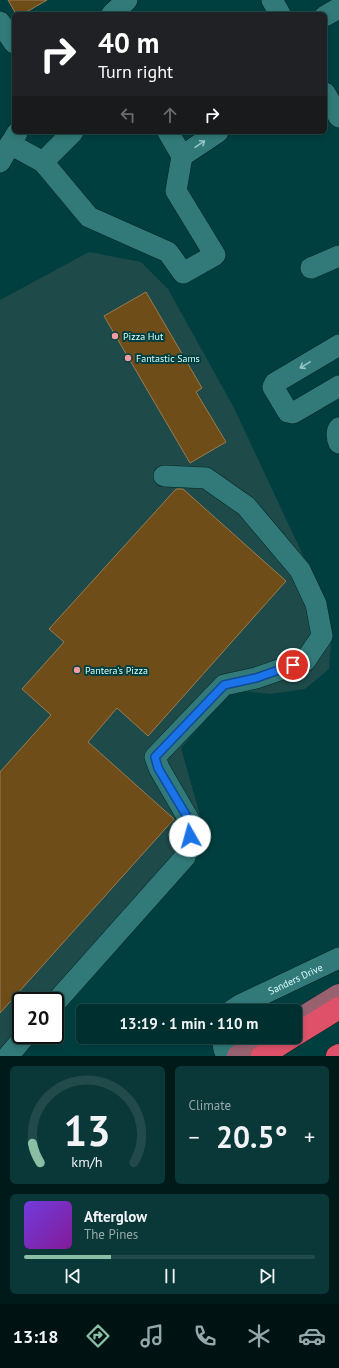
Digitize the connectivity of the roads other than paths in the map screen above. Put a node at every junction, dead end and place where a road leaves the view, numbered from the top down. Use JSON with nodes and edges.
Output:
{"nodes":[{"id":1,"x":127,"y":0,"type":"edge"},
{"id":2,"x":272,"y":0,"type":"edge"},
{"id":3,"x":339,"y":8,"type":"edge"},
{"id":4,"x":114,"y":12,"type":"edge"},
{"id":5,"x":279,"y":12,"type":"edge"},
{"id":6,"x":327,"y":15,"type":"edge"},
{"id":7,"x":0,"y":22,"type":"edge"},
{"id":8,"x":12,"y":40,"type":"edge"},
{"id":9,"x":327,"y":96,"type":"edge"},
{"id":10,"x":339,"y":117,"type":"edge"},
{"id":11,"x":71,"y":134,"type":"edge"},
{"id":12,"x":169,"y":134,"type":"edge"},
{"id":13,"x":215,"y":134,"type":"edge"},
{"id":14,"x":9,"y":146,"type":"edge"},
{"id":15,"x":182,"y":156,"type":"junction"},
{"id":16,"x":43,"y":162,"type":"junction"},
{"id":17,"x":339,"y":256,"type":"edge"},
{"id":18,"x":311,"y":268,"type":"dead end"},
{"id":19,"x":339,"y":345,"type":"edge"},
{"id":20,"x":339,"y":386,"type":"edge"},
{"id":21,"x":339,"y":428,"type":"edge"},
{"id":22,"x":339,"y":443,"type":"edge"},
{"id":23,"x":164,"y":476,"type":"dead end"},
{"id":24,"x":339,"y":958,"type":"edge"},
{"id":25,"x":64,"y":993,"type":"edge"},
{"id":26,"x":339,"y":995,"type":"edge"},
{"id":27,"x":242,"y":1004,"type":"edge"},
{"id":28,"x":339,"y":1008,"type":"edge"},
{"id":29,"x":302,"y":1018,"type":"edge"},
{"id":30,"x":302,"y":1031,"type":"edge"},
{"id":31,"x":18,"y":1044,"type":"edge"},
{"id":32,"x":223,"y":1044,"type":"edge"},
{"id":33,"x":258,"y":1044,"type":"edge"},
{"id":34,"x":281,"y":1044,"type":"edge"},
{"id":35,"x":8,"y":1056,"type":"edge"},
{"id":36,"x":227,"y":1056,"type":"edge"},
{"id":37,"x":238,"y":1056,"type":"edge"},
{"id":38,"x":262,"y":1056,"type":"edge"}],
"edges":[{"from":1,"to":4,"type":"street"},
{"from":2,"to":5,"type":"street"},
{"from":3,"to":6,"type":"street"},
{"from":7,"to":8,"type":"street"},
{"from":9,"to":10,"type":"street"},
{"from":11,"to":16,"type":"street"},
{"from":12,"to":15,"type":"street"},
{"from":15,"to":13,"type":"street","one_way":true},
{"from":14,"to":16,"type":"street"},
{"from":15,"to":16,"type":"street"},
{"from":17,"to":18,"type":"street"},
{"from":19,"to":20,"type":"street","one_way":true},
{"from":21,"to":22,"type":"street"},
{"from":23,"to":25,"type":"street"},
{"from":24,"to":27,"type":"street","name":"Sanders Drive"},
{"from":26,"to":29,"type":"main road"},
{"from":28,"to":30,"type":"highway"},
{"from":31,"to":35,"type":"street"},
{"from":32,"to":36,"type":"street"},
{"from":33,"to":37,"type":"main road"},
{"from":34,"to":38,"type":"highway"}]}
